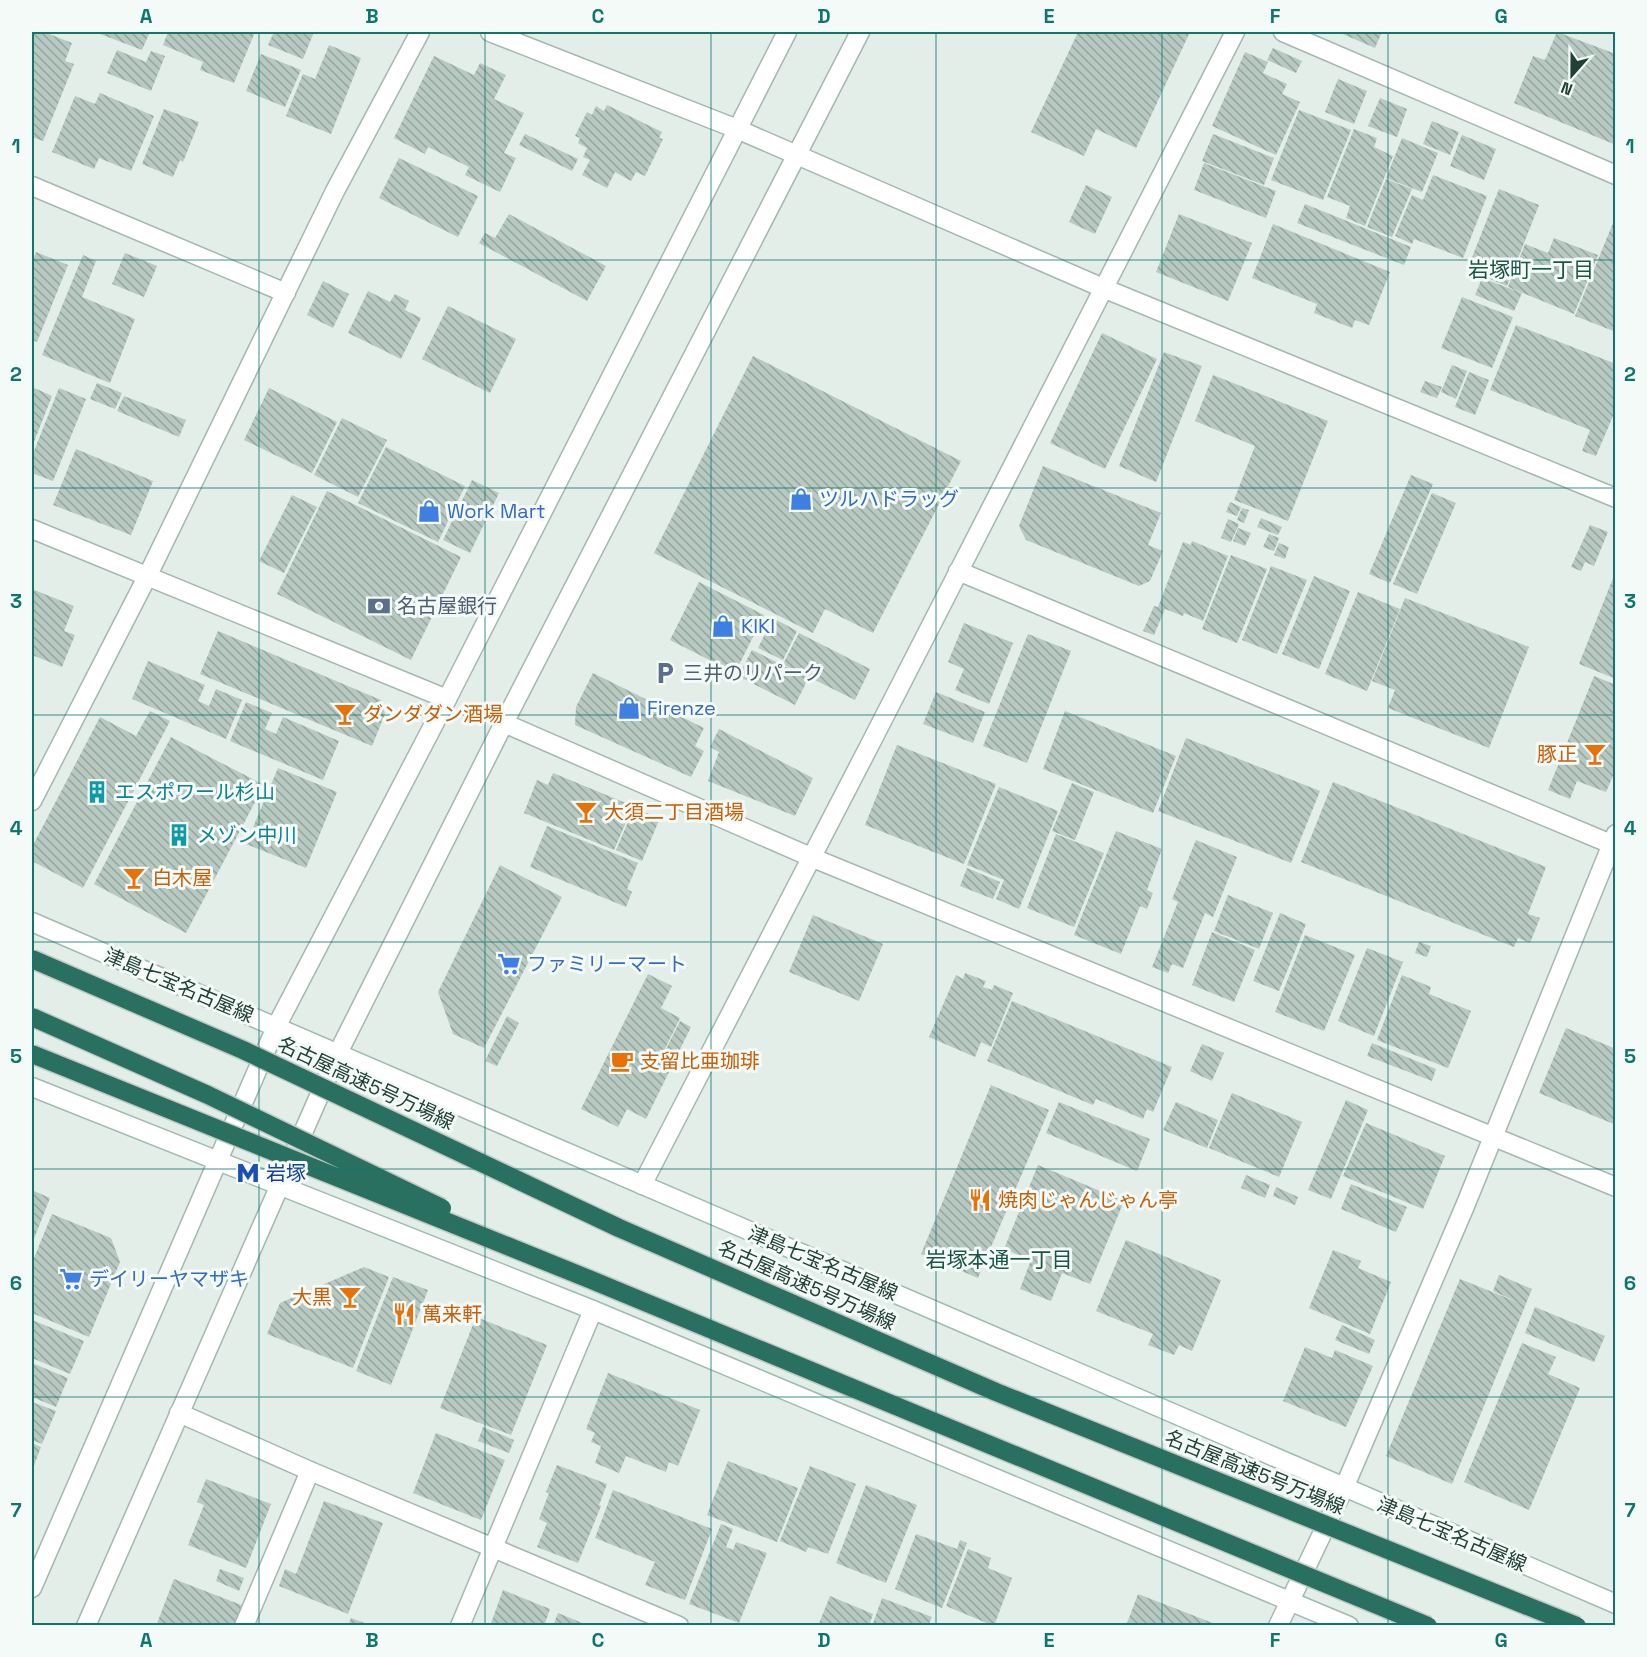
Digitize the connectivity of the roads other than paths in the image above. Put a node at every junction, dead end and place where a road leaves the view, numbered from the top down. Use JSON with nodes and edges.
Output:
{"nodes":[{"id":1,"x":420,"y":32,"type":"edge"},
{"id":2,"x":490,"y":32,"type":"edge"},
{"id":3,"x":787,"y":32,"type":"edge"},
{"id":4,"x":860,"y":32,"type":"edge"},
{"id":5,"x":1235,"y":32,"type":"edge"},
{"id":6,"x":1283,"y":32,"type":"edge"},
{"id":7,"x":737,"y":129,"type":"junction"},
{"id":8,"x":798,"y":154,"type":"junction"},
{"id":9,"x":1616,"y":175,"type":"edge"},
{"id":10,"x":32,"y":186,"type":"edge"},
{"id":11,"x":1103,"y":288,"type":"junction"},
{"id":12,"x":286,"y":293,"type":"junction"},
{"id":13,"x":1616,"y":498,"type":"edge"},
{"id":14,"x":32,"y":528,"type":"edge"},
{"id":15,"x":958,"y":572,"type":"junction"},
{"id":16,"x":147,"y":577,"type":"junction"},
{"id":17,"x":447,"y":699,"type":"junction"},
{"id":18,"x":504,"y":723,"type":"junction"},
{"id":19,"x":32,"y":801,"type":"edge"},
{"id":20,"x":1613,"y":839,"type":"edge"},
{"id":21,"x":813,"y":858,"type":"junction"},
{"id":22,"x":1608,"y":871,"type":"edge"},
{"id":23,"x":32,"y":922,"type":"edge"},
{"id":24,"x":32,"y":959,"type":"edge"},
{"id":25,"x":32,"y":1017,"type":"edge"},
{"id":26,"x":276,"y":1027,"type":"junction"},
{"id":27,"x":338,"y":1053,"type":"junction"},
{"id":28,"x":32,"y":1054,"type":"edge"},
{"id":29,"x":32,"y":1087,"type":"edge"},
{"id":30,"x":1494,"y":1136,"type":"junction"},
{"id":31,"x":218,"y":1162,"type":"junction"},
{"id":32,"x":642,"y":1185,"type":"junction"},
{"id":33,"x":280,"y":1186,"type":"junction"},
{"id":34,"x":1616,"y":1186,"type":"edge"},
{"id":35,"x":589,"y":1279,"type":"junction"},
{"id":36,"x":593,"y":1310,"type":"junction"},
{"id":37,"x":179,"y":1413,"type":"junction"},
{"id":38,"x":310,"y":1471,"type":"junction"},
{"id":39,"x":1344,"y":1488,"type":"junction"},
{"id":40,"x":493,"y":1547,"type":"junction"},
{"id":41,"x":32,"y":1588,"type":"edge"},
{"id":42,"x":1289,"y":1601,"type":"junction"},
{"id":43,"x":1616,"y":1604,"type":"edge"},
{"id":44,"x":86,"y":1626,"type":"edge"},
{"id":45,"x":244,"y":1626,"type":"edge"},
{"id":46,"x":460,"y":1626,"type":"edge"},
{"id":47,"x":679,"y":1626,"type":"edge"},
{"id":48,"x":1278,"y":1626,"type":"edge"},
{"id":49,"x":1349,"y":1626,"type":"edge"},
{"id":50,"x":1428,"y":1626,"type":"edge"},
{"id":51,"x":1577,"y":1626,"type":"edge"}],
"edges":[{"from":1,"to":12,"type":"street"},
{"from":2,"to":7,"type":"street"},
{"from":3,"to":7,"type":"street"},
{"from":4,"to":8,"type":"street"},
{"from":5,"to":11,"type":"street"},
{"from":6,"to":9,"type":"street"},
{"from":7,"to":8,"type":"street"},
{"from":7,"to":17,"type":"street"},
{"from":8,"to":11,"type":"street"},
{"from":8,"to":18,"type":"street"},
{"from":10,"to":12,"type":"street"},
{"from":11,"to":13,"type":"street"},
{"from":11,"to":15,"type":"street"},
{"from":12,"to":16,"type":"street"},
{"from":14,"to":16,"type":"street"},
{"from":15,"to":20,"type":"street"},
{"from":15,"to":21,"type":"street"},
{"from":16,"to":17,"type":"street"},
{"from":16,"to":19,"type":"street"},
{"from":17,"to":26,"type":"street"},
{"from":18,"to":21,"type":"street"},
{"from":18,"to":27,"type":"street"},
{"from":20,"to":22,"type":"street"},
{"from":21,"to":30,"type":"street"},
{"from":21,"to":32,"type":"street"},
{"from":22,"to":30,"type":"street"},
{"from":23,"to":26,"type":"street","name":"津島七宝名古屋線"},
{"from":24,"to":51,"type":"highway","name":"名古屋高速5号万場線","bridge":true},
{"from":25,"to":35,"type":"highway","bridge":true},
{"from":26,"to":27,"type":"street","name":"津島七宝名古屋線"},
{"from":26,"to":31,"type":"street"},
{"from":27,"to":32,"type":"street","name":"津島七宝名古屋線"},
{"from":27,"to":33,"type":"street"},
{"from":28,"to":35,"type":"highway","bridge":true},
{"from":29,"to":31,"type":"street"},
{"from":30,"to":34,"type":"street"},
{"from":30,"to":39,"type":"street"},
{"from":31,"to":33,"type":"street"},
{"from":31,"to":41,"type":"street"},
{"from":32,"to":39,"type":"street","name":"津島七宝名古屋線"},
{"from":33,"to":36,"type":"street"},
{"from":33,"to":37,"type":"street"},
{"from":35,"to":50,"type":"highway","bridge":true},
{"from":36,"to":40,"type":"street"},
{"from":36,"to":42,"type":"street"},
{"from":37,"to":38,"type":"street"},
{"from":37,"to":44,"type":"street"},
{"from":38,"to":40,"type":"street"},
{"from":38,"to":45,"type":"street"},
{"from":39,"to":42,"type":"street"},
{"from":39,"to":43,"type":"street","name":"津島七宝名古屋線"},
{"from":40,"to":46,"type":"street"},
{"from":40,"to":47,"type":"street"},
{"from":42,"to":48,"type":"street"},
{"from":42,"to":49,"type":"street"}]}
